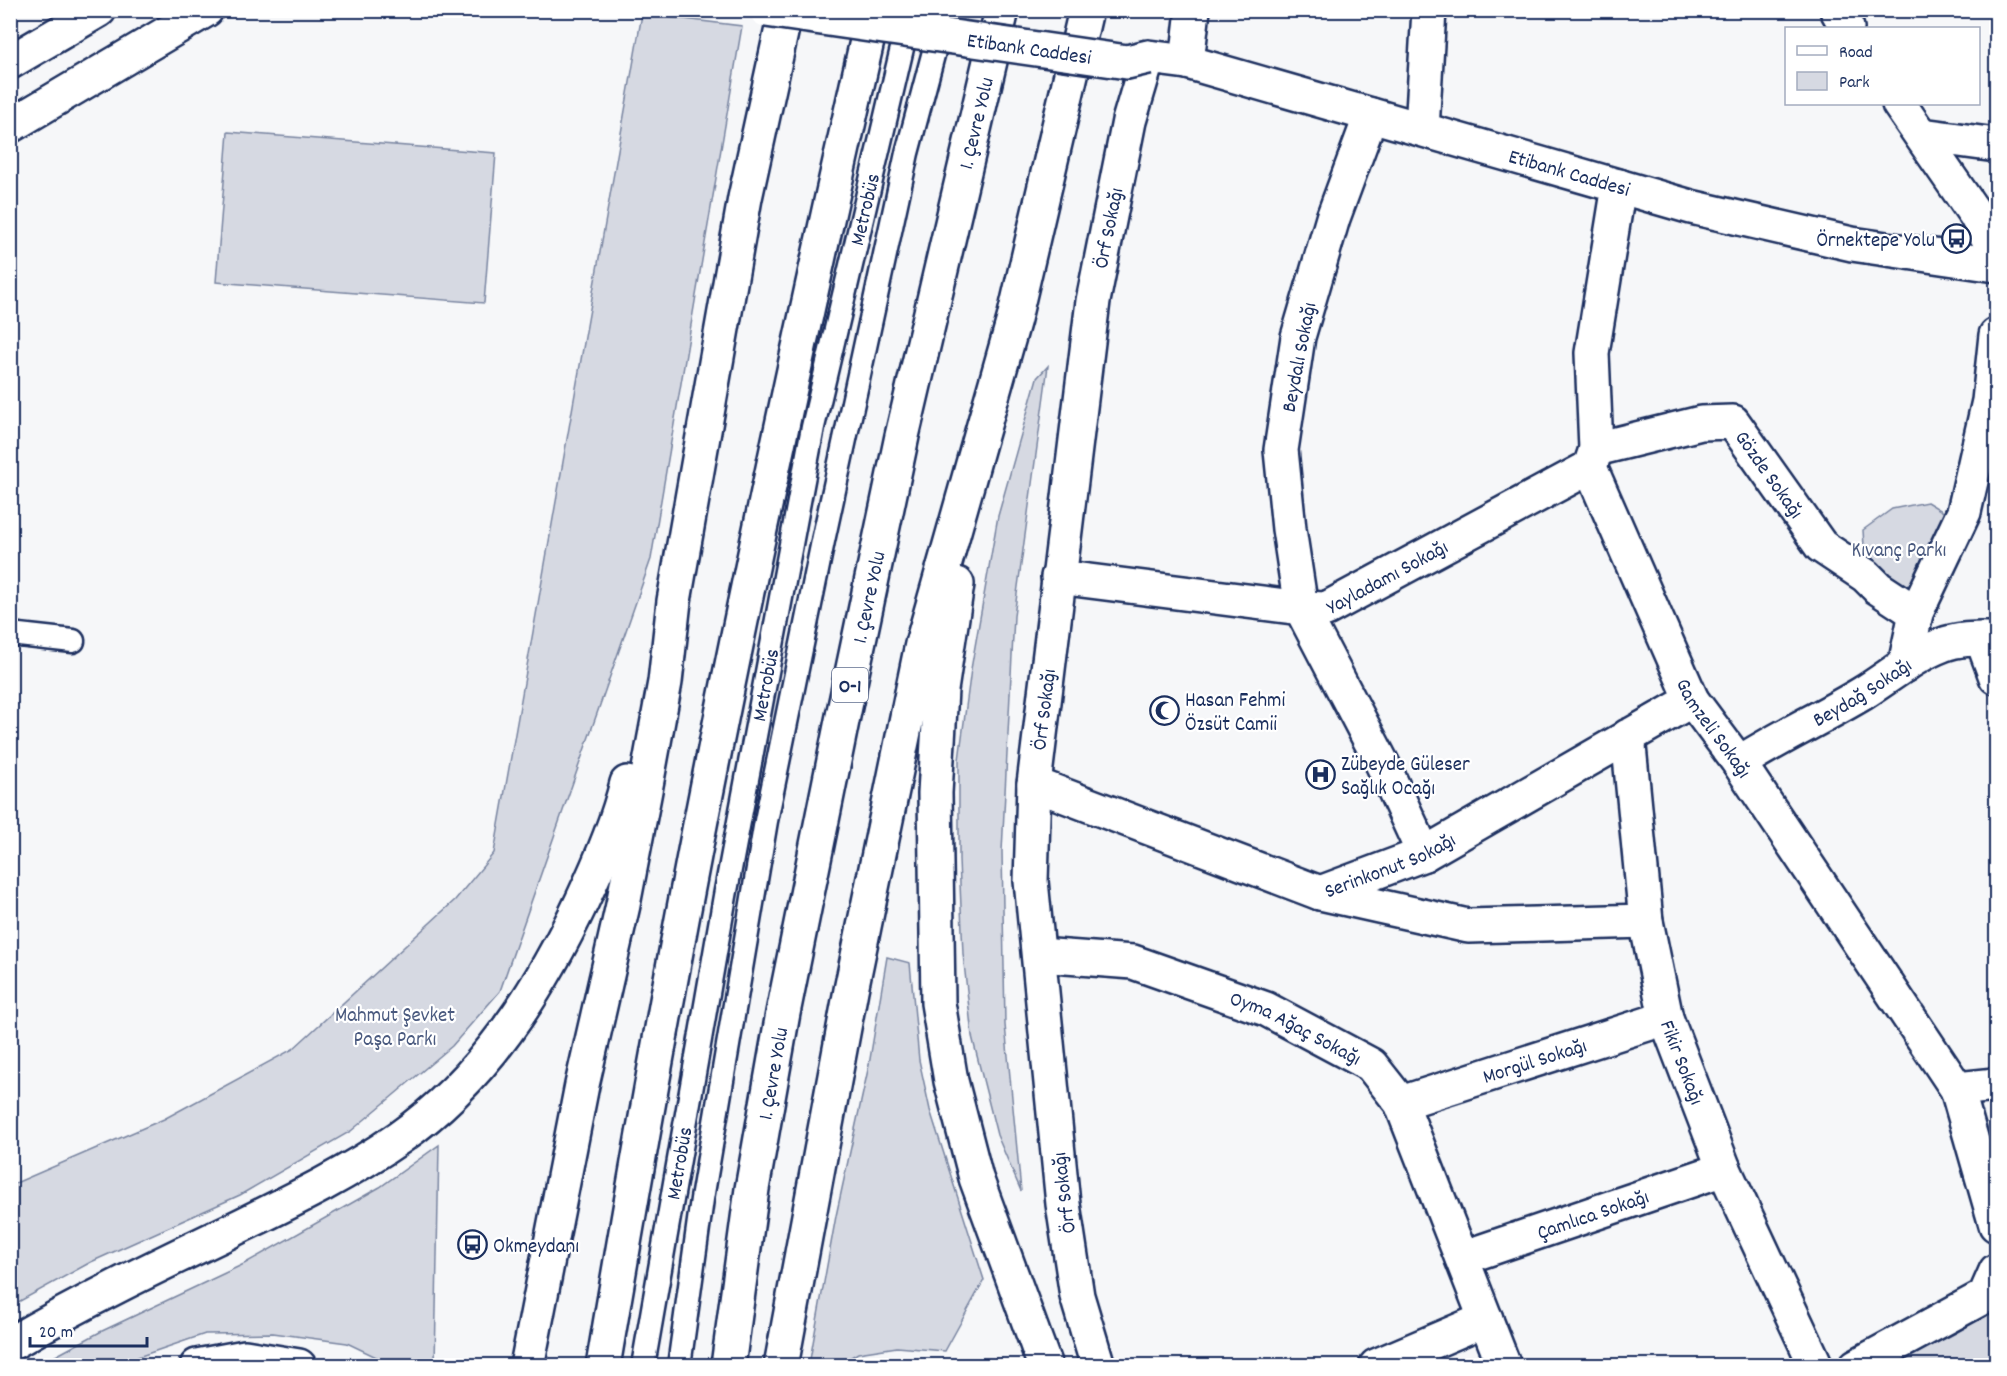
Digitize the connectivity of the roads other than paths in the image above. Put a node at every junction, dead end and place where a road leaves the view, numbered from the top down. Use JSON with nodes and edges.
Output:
{"nodes":[{"id":1,"x":99,"y":10,"type":"edge"},
{"id":2,"x":206,"y":10,"type":"edge"},
{"id":3,"x":766,"y":10,"type":"edge"},
{"id":4,"x":786,"y":10,"type":"edge"},
{"id":5,"x":874,"y":10,"type":"edge"},
{"id":6,"x":909,"y":10,"type":"edge"},
{"id":7,"x":945,"y":10,"type":"edge"},
{"id":8,"x":1002,"y":10,"type":"edge"},
{"id":9,"x":1086,"y":10,"type":"edge"},
{"id":10,"x":1193,"y":10,"type":"edge"},
{"id":11,"x":1429,"y":10,"type":"edge"},
{"id":12,"x":1837,"y":10,"type":"edge"},
{"id":13,"x":1846,"y":27,"type":"edge"},
{"id":14,"x":1148,"y":57,"type":"junction"},
{"id":15,"x":10,"y":62,"type":"edge"},
{"id":16,"x":1187,"y":62,"type":"junction"},
{"id":17,"x":1900,"y":105,"type":"edge"},
{"id":18,"x":1371,"y":115,"type":"junction"},
{"id":19,"x":10,"y":126,"type":"edge"},
{"id":20,"x":1422,"y":129,"type":"junction"},
{"id":21,"x":1922,"y":135,"type":"junction"},
{"id":22,"x":1996,"y":145,"type":"edge"},
{"id":23,"x":1619,"y":186,"type":"junction"},
{"id":24,"x":1996,"y":253,"type":"edge"},
{"id":25,"x":1996,"y":265,"type":"edge"},
{"id":26,"x":1996,"y":335,"type":"edge"},
{"id":27,"x":1593,"y":458,"type":"junction"},
{"id":28,"x":956,"y":528,"type":"junction"},
{"id":29,"x":1058,"y":577,"type":"junction"},
{"id":30,"x":674,"y":601,"type":"junction"},
{"id":31,"x":1301,"y":608,"type":"junction"},
{"id":32,"x":1916,"y":613,"type":"junction"},
{"id":33,"x":10,"y":634,"type":"edge"},
{"id":34,"x":1989,"y":639,"type":"edge"},
{"id":35,"x":73,"y":640,"type":"dead end"},
{"id":36,"x":1905,"y":665,"type":"junction"},
{"id":37,"x":1996,"y":678,"type":"edge"},
{"id":38,"x":1692,"y":700,"type":"junction"},
{"id":39,"x":1628,"y":736,"type":"junction"},
{"id":40,"x":1738,"y":763,"type":"junction"},
{"id":41,"x":1034,"y":784,"type":"junction"},
{"id":42,"x":1424,"y":854,"type":"junction"},
{"id":43,"x":1320,"y":893,"type":"junction"},
{"id":44,"x":1646,"y":921,"type":"junction"},
{"id":45,"x":1039,"y":956,"type":"junction"},
{"id":46,"x":1666,"y":1018,"type":"junction"},
{"id":47,"x":1996,"y":1085,"type":"edge"},
{"id":48,"x":1957,"y":1089,"type":"junction"},
{"id":49,"x":1401,"y":1103,"type":"junction"},
{"id":50,"x":1724,"y":1169,"type":"junction"},
{"id":51,"x":1996,"y":1225,"type":"edge"},
{"id":52,"x":1462,"y":1258,"type":"junction"},
{"id":53,"x":1996,"y":1271,"type":"edge"},
{"id":54,"x":1486,"y":1319,"type":"junction"},
{"id":55,"x":10,"y":1344,"type":"edge"},
{"id":56,"x":197,"y":1365,"type":"edge"},
{"id":57,"x":299,"y":1365,"type":"edge"},
{"id":58,"x":527,"y":1365,"type":"edge"},
{"id":59,"x":603,"y":1365,"type":"edge"},
{"id":60,"x":643,"y":1365,"type":"edge"},
{"id":61,"x":679,"y":1365,"type":"edge"},
{"id":62,"x":728,"y":1365,"type":"edge"},
{"id":63,"x":781,"y":1365,"type":"edge"},
{"id":64,"x":1045,"y":1365,"type":"edge"},
{"id":65,"x":1098,"y":1365,"type":"edge"},
{"id":66,"x":1376,"y":1365,"type":"edge"},
{"id":67,"x":1504,"y":1365,"type":"edge"},
{"id":68,"x":1816,"y":1365,"type":"edge"},
{"id":69,"x":1856,"y":1365,"type":"edge"}],
"edges":[{"from":1,"to":15,"type":"main road"},
{"from":2,"to":19,"type":"main road"},
{"from":3,"to":14,"type":"main road","name":"Etibank Caddesi","bridge":true},
{"from":4,"to":30,"type":"main road"},
{"from":5,"to":59,"type":"main road"},
{"from":6,"to":14,"type":"main road","name":"Etibank Caddesi"},
{"from":6,"to":60,"type":"lane","name":"Metrobüs"},
{"from":7,"to":61,"type":"lane","name":"Metrobüs"},
{"from":8,"to":62,"type":"main road","name":"1. Çevre Yolu","number":"O-1"},
{"from":9,"to":28,"type":"main road"},
{"from":10,"to":16,"type":"main road"},
{"from":11,"to":20,"type":"main road"},
{"from":12,"to":13,"type":"main road"},
{"from":14,"to":16,"type":"main road","name":"Etibank Caddesi"},
{"from":14,"to":29,"type":"main road","name":"Örf Sokağı"},
{"from":16,"to":18,"type":"main road","name":"Etibank Caddesi"},
{"from":17,"to":21,"type":"main road"},
{"from":18,"to":20,"type":"main road","name":"Etibank Caddesi"},
{"from":18,"to":31,"type":"main road","name":"Beydalı Sokağı"},
{"from":20,"to":23,"type":"main road","name":"Etibank Caddesi"},
{"from":21,"to":22,"type":"main road"},
{"from":21,"to":24,"type":"main road"},
{"from":23,"to":25,"type":"main road","name":"Etibank Caddesi"},
{"from":23,"to":27,"type":"main road","name":"Gamzeli Sokağı"},
{"from":26,"to":32,"type":"main road","name":"Beydağ Sokağı"},
{"from":27,"to":31,"type":"main road","name":"Yayladamı Sokağı"},
{"from":27,"to":32,"type":"main road","name":"Gözde Sokağı"},
{"from":27,"to":38,"type":"main road","name":"Gamzeli Sokağı"},
{"from":28,"to":63,"type":"main road"},
{"from":28,"to":64,"type":"main road"},
{"from":29,"to":31,"type":"main road","name":"Yayladamı Sokağı"},
{"from":29,"to":41,"type":"main road","name":"Örf Sokağı"},
{"from":30,"to":55,"type":"main road"},
{"from":30,"to":58,"type":"main road"},
{"from":31,"to":42,"type":"main road"},
{"from":32,"to":36,"type":"main road","name":"Beydağ Sokağı"},
{"from":33,"to":35,"type":"lane"},
{"from":34,"to":36,"type":"main road"},
{"from":34,"to":37,"type":"main road"},
{"from":36,"to":40,"type":"main road","name":"Beydağ Sokağı"},
{"from":38,"to":39,"type":"main road","name":"Serinkonut Sokağı"},
{"from":38,"to":40,"type":"main road","name":"Gamzeli Sokağı"},
{"from":39,"to":42,"type":"main road","name":"Serinkonut Sokağı"},
{"from":39,"to":44,"type":"main road","name":"Fikir Sokağı"},
{"from":40,"to":48,"type":"main road","name":"Gamzeli Sokağı"},
{"from":41,"to":43,"type":"main road","name":"Serinkonut Sokağı"},
{"from":41,"to":45,"type":"main road","name":"Örf Sokağı"},
{"from":42,"to":43,"type":"main road","name":"Serinkonut Sokağı"},
{"from":43,"to":44,"type":"main road"},
{"from":44,"to":46,"type":"main road","name":"Fikir Sokağı"},
{"from":45,"to":49,"type":"main road","name":"Oyma Ağaç Sokağı"},
{"from":45,"to":65,"type":"main road","name":"Örf Sokağı"},
{"from":46,"to":49,"type":"main road","name":"Morgül Sokağı"},
{"from":46,"to":50,"type":"main road","name":"Fikir Sokağı"},
{"from":47,"to":48,"type":"main road"},
{"from":48,"to":51,"type":"main road","name":"Gamzeli Sokağı"},
{"from":49,"to":52,"type":"main road","name":"Oyma Ağaç Sokağı"},
{"from":50,"to":52,"type":"main road","name":"Çamlıca Sokağı"},
{"from":50,"to":68,"type":"main road","name":"Fikir Sokağı"},
{"from":52,"to":54,"type":"main road","name":"Oyma Ağaç Sokağı"},
{"from":53,"to":69,"type":"main road"},
{"from":54,"to":66,"type":"main road"},
{"from":54,"to":67,"type":"main road","name":"Oyma Ağaç Sokağı"},
{"from":56,"to":57,"type":"main road"}]}
